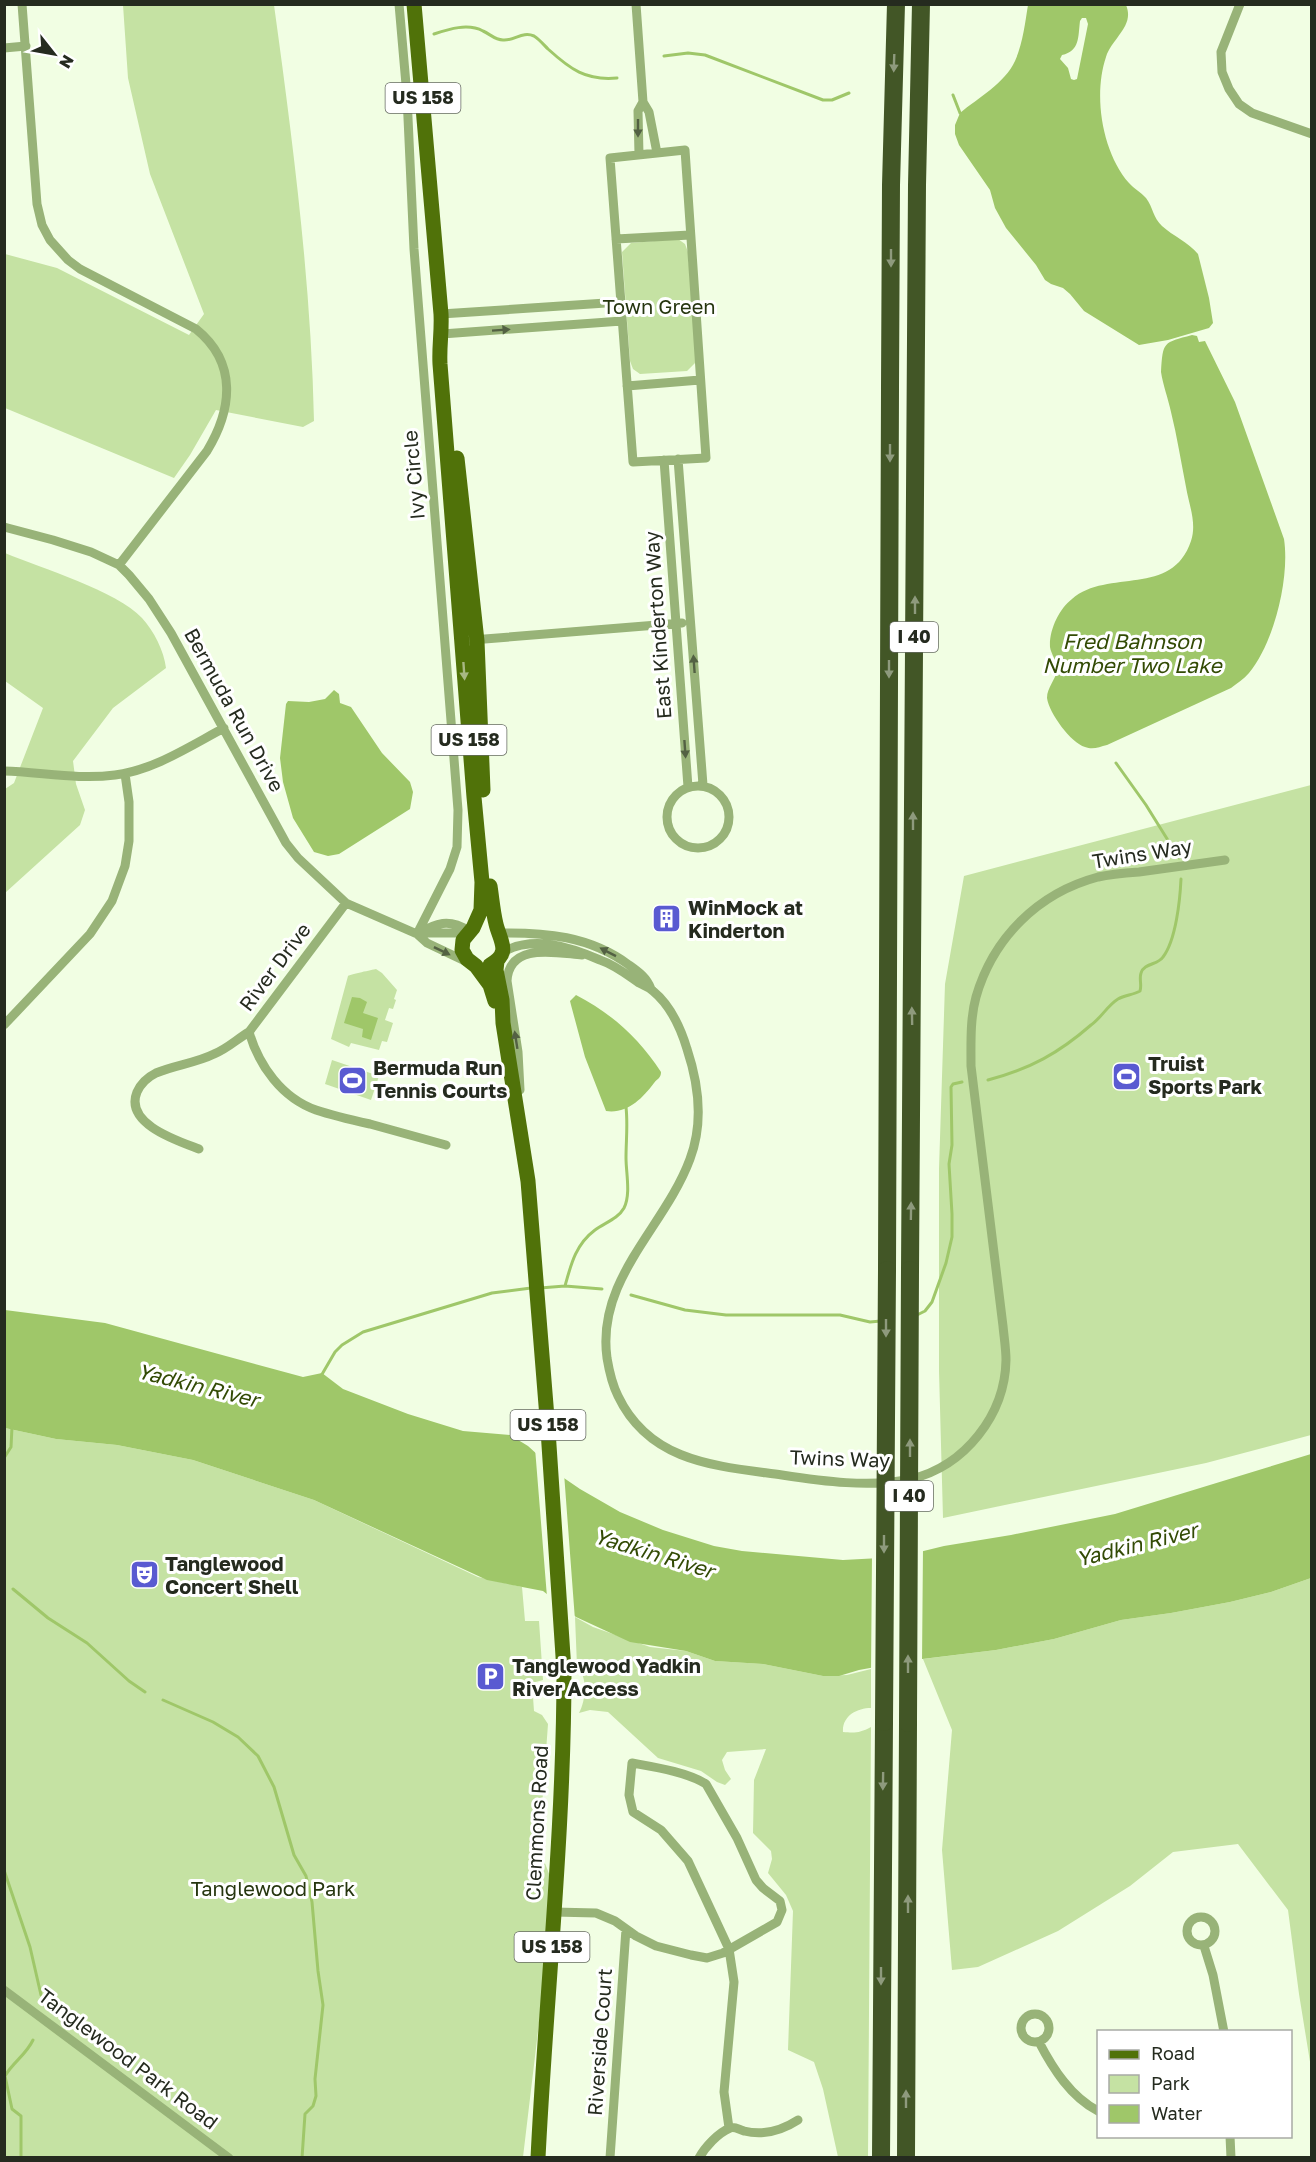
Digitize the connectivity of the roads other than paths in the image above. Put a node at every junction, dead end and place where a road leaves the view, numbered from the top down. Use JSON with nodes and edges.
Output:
{"nodes":[{"id":1,"x":22,"y":4,"type":"edge"},
{"id":2,"x":399,"y":4,"type":"edge"},
{"id":3,"x":414,"y":4,"type":"edge"},
{"id":4,"x":636,"y":4,"type":"edge"},
{"id":5,"x":896,"y":4,"type":"edge"},
{"id":6,"x":921,"y":4,"type":"edge"},
{"id":7,"x":1240,"y":4,"type":"edge"},
{"id":8,"x":26,"y":46,"type":"junction"},
{"id":9,"x":4,"y":48,"type":"edge"},
{"id":10,"x":643,"y":102,"type":"junction"},
{"id":11,"x":1311,"y":134,"type":"edge"},
{"id":12,"x":657,"y":153,"type":"junction"},
{"id":13,"x":639,"y":155,"type":"junction"},
{"id":14,"x":690,"y":235,"type":"junction"},
{"id":15,"x":616,"y":239,"type":"junction"},
{"id":16,"x":621,"y":302,"type":"junction"},
{"id":17,"x":441,"y":314,"type":"junction"},
{"id":18,"x":622,"y":321,"type":"junction"},
{"id":19,"x":442,"y":334,"type":"junction"},
{"id":20,"x":700,"y":380,"type":"junction"},
{"id":21,"x":627,"y":386,"type":"junction"},
{"id":22,"x":678,"y":459,"type":"junction"},
{"id":23,"x":664,"y":460,"type":"junction"},
{"id":24,"x":4,"y":527,"type":"edge"},
{"id":25,"x":454,"y":550,"type":"junction"},
{"id":26,"x":119,"y":565,"type":"junction"},
{"id":27,"x":691,"y":622,"type":"junction"},
{"id":28,"x":676,"y":624,"type":"junction"},
{"id":29,"x":477,"y":640,"type":"junction"},
{"id":30,"x":224,"y":728,"type":"junction"},
{"id":31,"x":4,"y":771,"type":"edge"},
{"id":32,"x":125,"y":774,"type":"junction"},
{"id":33,"x":703,"y":785,"type":"junction"},
{"id":34,"x":688,"y":787,"type":"junction"},
{"id":35,"x":1225,"y":860,"type":"dead end"},
{"id":36,"x":346,"y":903,"type":"junction"},
{"id":37,"x":471,"y":929,"type":"junction"},
{"id":38,"x":498,"y":933,"type":"junction"},
{"id":39,"x":417,"y":934,"type":"junction"},
{"id":40,"x":500,"y":956,"type":"junction"},
{"id":41,"x":590,"y":956,"type":"junction"},
{"id":42,"x":473,"y":964,"type":"junction"},
{"id":43,"x":651,"y":989,"type":"junction"},
{"id":44,"x":503,"y":1023,"type":"junction"},
{"id":45,"x":4,"y":1025,"type":"edge"},
{"id":46,"x":249,"y":1032,"type":"junction"},
{"id":47,"x":523,"y":1140,"type":"junction"},
{"id":48,"x":446,"y":1145,"type":"dead end"},
{"id":49,"x":199,"y":1149,"type":"dead end"},
{"id":50,"x":554,"y":1912,"type":"junction"},
{"id":51,"x":626,"y":1929,"type":"junction"},
{"id":52,"x":1204,"y":1946,"type":"dead end"},
{"id":53,"x":729,"y":1949,"type":"junction"},
{"id":54,"x":4,"y":1990,"type":"edge"},
{"id":55,"x":1224,"y":2030,"type":"edge"},
{"id":56,"x":1039,"y":2042,"type":"dead end"},
{"id":57,"x":1097,"y":2110,"type":"edge"},
{"id":58,"x":798,"y":2120,"type":"dead end"},
{"id":59,"x":729,"y":2128,"type":"junction"},
{"id":60,"x":1230,"y":2138,"type":"edge"},
{"id":61,"x":224,"y":2156,"type":"edge"},
{"id":62,"x":538,"y":2157,"type":"edge"},
{"id":63,"x":610,"y":2157,"type":"edge"},
{"id":64,"x":699,"y":2157,"type":"edge"},
{"id":65,"x":881,"y":2157,"type":"edge"},
{"id":66,"x":906,"y":2157,"type":"edge"},
{"id":67,"x":1231,"y":2157,"type":"edge"}],
"edges":[{"from":1,"to":8,"type":"street"},
{"from":2,"to":39,"type":"street","name":"Ivy Circle"},
{"from":3,"to":17,"type":"main road","number":"US 158"},
{"from":4,"to":10,"type":"street"},
{"from":5,"to":65,"type":"highway","number":"I 40","one_way":true,"bridge":true},
{"from":66,"to":6,"type":"highway","number":"I 40","one_way":true,"bridge":true},
{"from":7,"to":11,"type":"street"},
{"from":8,"to":9,"type":"street"},
{"from":8,"to":26,"type":"street"},
{"from":10,"to":12,"type":"street"},
{"from":10,"to":13,"type":"street","one_way":true},
{"from":12,"to":13,"type":"street"},
{"from":12,"to":14,"type":"street"},
{"from":13,"to":15,"type":"street"},
{"from":14,"to":15,"type":"street"},
{"from":14,"to":20,"type":"street"},
{"from":15,"to":16,"type":"street"},
{"from":16,"to":17,"type":"street"},
{"from":16,"to":18,"type":"street"},
{"from":17,"to":19,"type":"main road","number":"US 158"},
{"from":19,"to":18,"type":"street","one_way":true},
{"from":18,"to":21,"type":"street"},
{"from":19,"to":25,"type":"main road","number":"US 158"},
{"from":19,"to":29,"type":"main road","number":"US 158"},
{"from":20,"to":21,"type":"street"},
{"from":20,"to":22,"type":"street"},
{"from":21,"to":23,"type":"street"},
{"from":22,"to":23,"type":"street"},
{"from":22,"to":27,"type":"street","name":"East Kinderton Way"},
{"from":23,"to":28,"type":"street","name":"East Kinderton Way"},
{"from":24,"to":26,"type":"street","name":"Bermuda Run Drive"},
{"from":25,"to":29,"type":"street"},
{"from":25,"to":37,"type":"main road","number":"US 158","one_way":true},
{"from":26,"to":30,"type":"street","name":"Bermuda Run Drive"},
{"from":27,"to":28,"type":"street"},
{"from":33,"to":27,"type":"street","name":"East Kinderton Way","one_way":true},
{"from":28,"to":29,"type":"street"},
{"from":28,"to":34,"type":"street","name":"East Kinderton Way","one_way":true},
{"from":29,"to":38,"type":"main road","number":"US 158"},
{"from":30,"to":32,"type":"street"},
{"from":30,"to":36,"type":"street","name":"Bermuda Run Drive"},
{"from":31,"to":32,"type":"street"},
{"from":32,"to":45,"type":"street"},
{"from":33,"to":34,"type":"street"},
{"from":33,"to":34,"type":"street"},
{"from":35,"to":43,"type":"street","name":"Twins Way"},
{"from":36,"to":39,"type":"street","name":"Bermuda Run Drive"},
{"from":36,"to":46,"type":"street","name":"River Drive"},
{"from":37,"to":38,"type":"main road"},
{"from":37,"to":39,"type":"street","name":"Bermuda Run Drive"},
{"from":37,"to":42,"type":"main road"},
{"from":38,"to":40,"type":"main road"},
{"from":43,"to":38,"type":"street","name":"Twins Way","one_way":true},
{"from":39,"to":42,"type":"street","name":"Bermuda Run Drive","one_way":true},
{"from":40,"to":41,"type":"street","name":"Twins Way"},
{"from":40,"to":42,"type":"main road"},
{"from":40,"to":44,"type":"main road","number":"US 158"},
{"from":41,"to":43,"type":"street","name":"Twins Way"},
{"from":47,"to":41,"type":"street","name":"Twins Way","one_way":true},
{"from":42,"to":44,"type":"main road","number":"US 158"},
{"from":44,"to":47,"type":"main road","number":"US 158"},
{"from":46,"to":48,"type":"street","name":"River Drive"},
{"from":46,"to":49,"type":"street"},
{"from":47,"to":50,"type":"main road","name":"Clemmons Road","number":"US 158"},
{"from":50,"to":51,"type":"street"},
{"from":50,"to":62,"type":"main road","name":"Clemmons Road","number":"US 158"},
{"from":51,"to":53,"type":"street"},
{"from":51,"to":63,"type":"street","name":"Riverside Court"},
{"from":52,"to":55,"type":"street"},
{"from":53,"to":53,"type":"street"},
{"from":53,"to":59,"type":"street"},
{"from":54,"to":61,"type":"street","name":"Tanglewood Park Road"},
{"from":56,"to":57,"type":"street"},
{"from":58,"to":59,"type":"street"},
{"from":59,"to":64,"type":"street"},
{"from":60,"to":67,"type":"street"}]}
